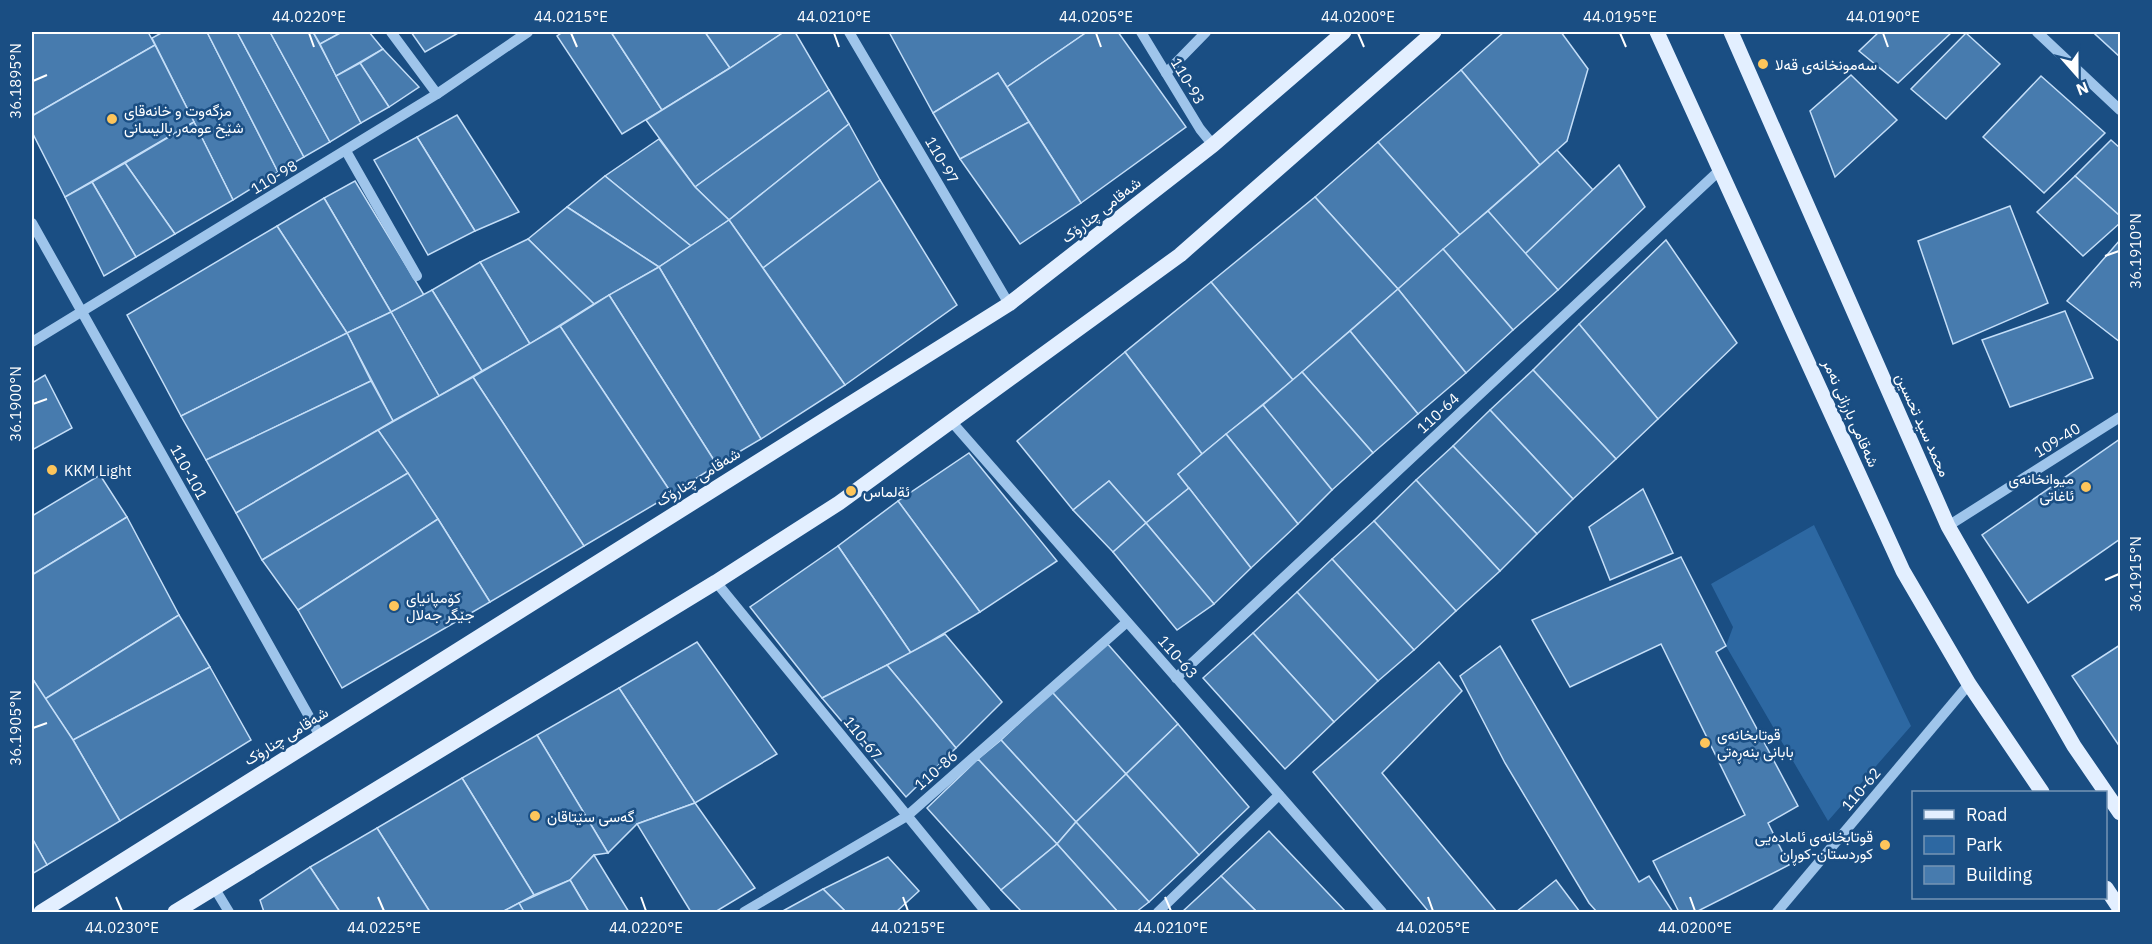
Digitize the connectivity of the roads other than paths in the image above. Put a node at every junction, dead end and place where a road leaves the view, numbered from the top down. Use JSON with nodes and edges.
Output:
{"nodes":[{"id":1,"x":391,"y":32,"type":"edge"},
{"id":2,"x":528,"y":32,"type":"edge"},
{"id":3,"x":849,"y":32,"type":"edge"},
{"id":4,"x":1141,"y":32,"type":"edge"},
{"id":5,"x":1206,"y":32,"type":"edge"},
{"id":6,"x":1344,"y":32,"type":"edge"},
{"id":7,"x":1434,"y":32,"type":"edge"},
{"id":8,"x":1657,"y":32,"type":"edge"},
{"id":9,"x":1731,"y":32,"type":"edge"},
{"id":10,"x":2037,"y":32,"type":"edge"},
{"id":11,"x":1166,"y":73,"type":"junction"},
{"id":12,"x":437,"y":94,"type":"junction"},
{"id":13,"x":2121,"y":110,"type":"edge"},
{"id":14,"x":1213,"y":145,"type":"junction"},
{"id":15,"x":346,"y":151,"type":"junction"},
{"id":16,"x":1721,"y":170,"type":"junction"},
{"id":17,"x":32,"y":222,"type":"edge"},
{"id":18,"x":417,"y":276,"type":"dead end"},
{"id":19,"x":1009,"y":304,"type":"junction"},
{"id":20,"x":82,"y":312,"type":"junction"},
{"id":21,"x":32,"y":342,"type":"edge"},
{"id":22,"x":2121,"y":417,"type":"edge"},
{"id":23,"x":951,"y":421,"type":"junction"},
{"id":24,"x":1948,"y":526,"type":"junction"},
{"id":25,"x":716,"y":582,"type":"junction"},
{"id":26,"x":1127,"y":622,"type":"junction"},
{"id":27,"x":1176,"y":678,"type":"junction"},
{"id":28,"x":1969,"y":684,"type":"junction"},
{"id":29,"x":320,"y":736,"type":"junction"},
{"id":30,"x":2041,"y":791,"type":"edge"},
{"id":31,"x":2106,"y":791,"type":"edge"},
{"id":32,"x":2107,"y":793,"type":"edge"},
{"id":33,"x":1279,"y":795,"type":"junction"},
{"id":34,"x":2121,"y":813,"type":"edge"},
{"id":35,"x":907,"y":816,"type":"junction"},
{"id":36,"x":215,"y":889,"type":"junction"},
{"id":37,"x":2107,"y":889,"type":"edge"},
{"id":38,"x":2121,"y":909,"type":"edge"},
{"id":39,"x":41,"y":912,"type":"edge"},
{"id":40,"x":175,"y":912,"type":"edge"},
{"id":41,"x":229,"y":912,"type":"edge"},
{"id":42,"x":744,"y":912,"type":"edge"},
{"id":43,"x":986,"y":912,"type":"edge"},
{"id":44,"x":1158,"y":912,"type":"edge"},
{"id":45,"x":1382,"y":912,"type":"edge"},
{"id":46,"x":1777,"y":912,"type":"edge"}],
"edges":[{"from":1,"to":12,"type":"street"},
{"from":2,"to":12,"type":"street","name":"110-98"},
{"from":3,"to":19,"type":"street","name":"110-97"},
{"from":4,"to":11,"type":"street","name":"110-93"},
{"from":5,"to":11,"type":"street"},
{"from":6,"to":14,"type":"main road","name":"شەقامی چنارۆک"},
{"from":7,"to":23,"type":"main road"},
{"from":8,"to":16,"type":"main road","name":"شەقامی بارزانی نەمر"},
{"from":9,"to":24,"type":"main road","name":"محمد سید تحسین"},
{"from":10,"to":13,"type":"street"},
{"from":11,"to":14,"type":"street","name":"110-93"},
{"from":12,"to":15,"type":"street","name":"110-98"},
{"from":14,"to":19,"type":"main road","name":"شەقامی چنارۆک"},
{"from":15,"to":18,"type":"street"},
{"from":15,"to":20,"type":"street","name":"110-98"},
{"from":16,"to":27,"type":"street","name":"110-64"},
{"from":16,"to":28,"type":"main road","name":"شەقامی بارزانی نەمر"},
{"from":17,"to":20,"type":"street","name":"110-101"},
{"from":19,"to":29,"type":"main road","name":"شەقامی چنارۆک"},
{"from":20,"to":21,"type":"street","name":"110-98"},
{"from":20,"to":29,"type":"street","name":"110-101"},
{"from":22,"to":24,"type":"street","name":"109-40"},
{"from":23,"to":25,"type":"main road"},
{"from":23,"to":26,"type":"street","name":"110-63"},
{"from":24,"to":31,"type":"main road","name":"محمد سید تحسین"},
{"from":25,"to":35,"type":"street","name":"110-67"},
{"from":25,"to":36,"type":"main road"},
{"from":26,"to":27,"type":"street","name":"110-63"},
{"from":26,"to":35,"type":"street","name":"110-86"},
{"from":27,"to":33,"type":"street","name":"110-63"},
{"from":28,"to":30,"type":"main road","name":"شەقامی بارزانی نەمر"},
{"from":28,"to":46,"type":"street","name":"110-62"},
{"from":29,"to":39,"type":"main road","name":"شەقامی چنارۆک"},
{"from":32,"to":34,"type":"main road","name":"محمد سید تحسین"},
{"from":33,"to":44,"type":"street"},
{"from":33,"to":45,"type":"street","name":"110-63"},
{"from":35,"to":42,"type":"street","name":"110-86"},
{"from":35,"to":43,"type":"street","name":"110-67"},
{"from":36,"to":40,"type":"main road"},
{"from":36,"to":41,"type":"street"},
{"from":37,"to":38,"type":"main road"}]}
